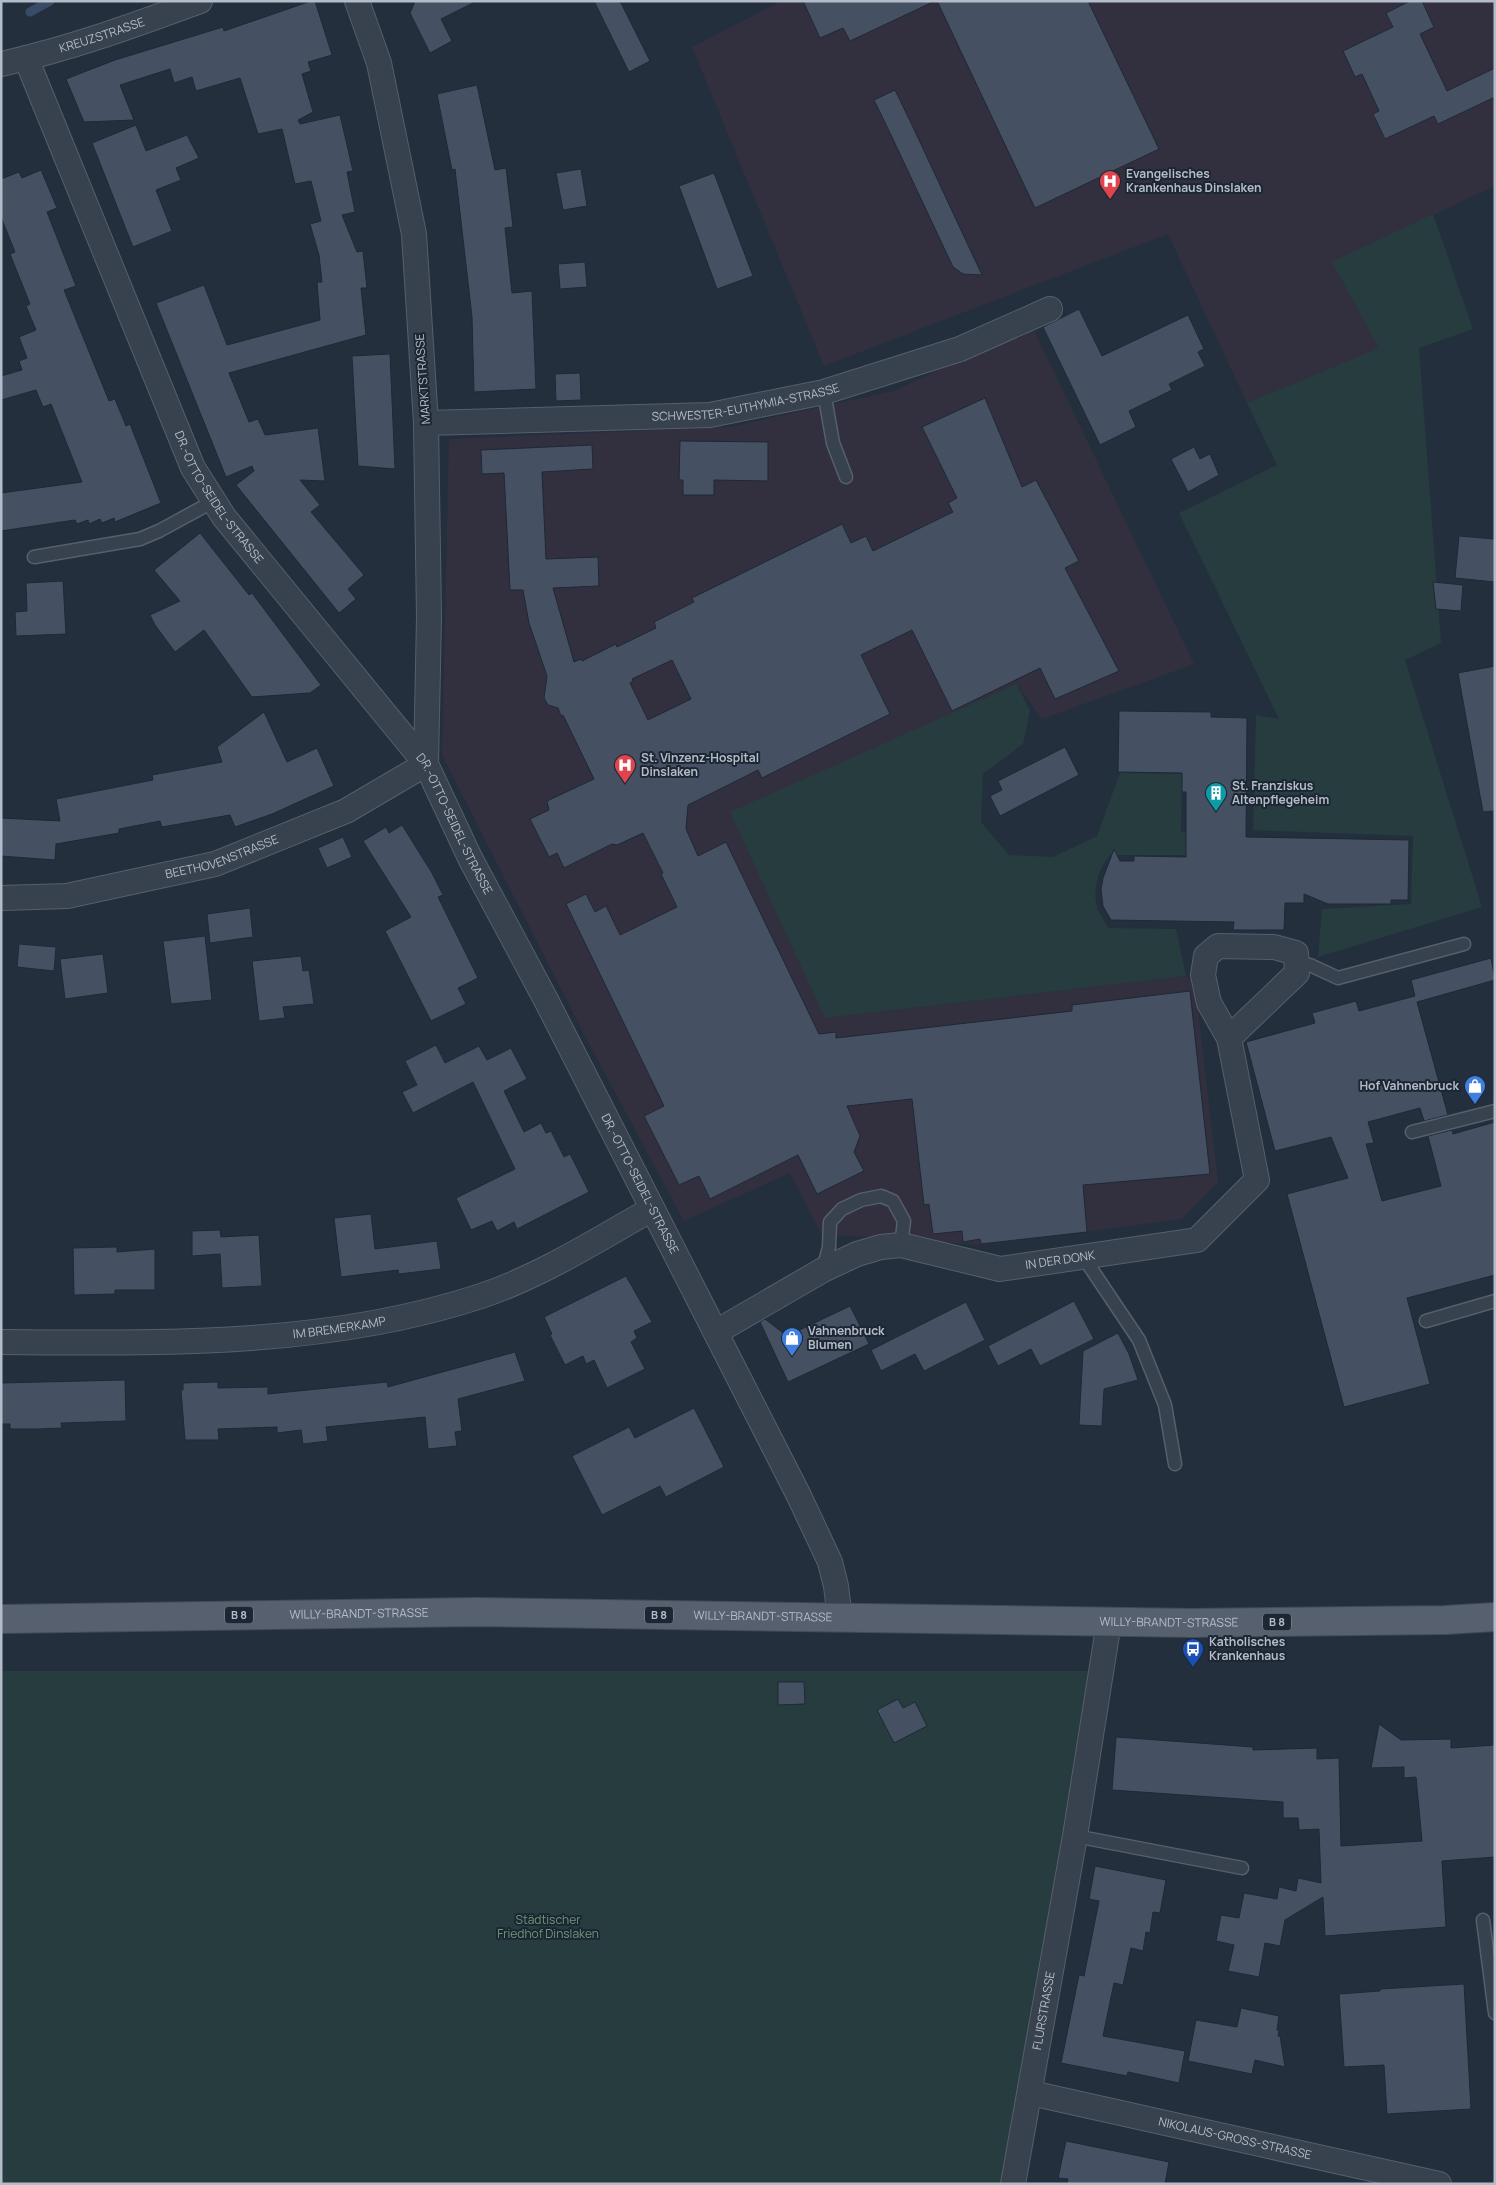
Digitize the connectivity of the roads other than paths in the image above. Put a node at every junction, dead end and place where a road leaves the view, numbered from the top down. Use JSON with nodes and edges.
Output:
{"nodes":[{"id":1,"x":200,"y":1,"type":"edge"},
{"id":2,"x":356,"y":1,"type":"edge"},
{"id":3,"x":26,"y":58,"type":"junction"},
{"id":4,"x":1,"y":64,"type":"edge"},
{"id":5,"x":1050,"y":309,"type":"dead end"},
{"id":6,"x":824,"y":392,"type":"junction"},
{"id":7,"x":426,"y":423,"type":"junction"},
{"id":8,"x":846,"y":477,"type":"dead end"},
{"id":9,"x":214,"y":501,"type":"junction"},
{"id":10,"x":34,"y":557,"type":"dead end"},
{"id":11,"x":426,"y":764,"type":"junction"},
{"id":12,"x":1,"y":898,"type":"edge"},
{"id":13,"x":1464,"y":944,"type":"dead end"},
{"id":14,"x":1297,"y":966,"type":"junction"},
{"id":15,"x":1229,"y":1038,"type":"junction"},
{"id":16,"x":1495,"y":1111,"type":"edge"},
{"id":17,"x":1412,"y":1132,"type":"dead end"},
{"id":18,"x":652,"y":1209,"type":"junction"},
{"id":19,"x":901,"y":1245,"type":"junction"},
{"id":20,"x":1084,"y":1258,"type":"junction"},
{"id":21,"x":823,"y":1270,"type":"junction"},
{"id":22,"x":1495,"y":1301,"type":"edge"},
{"id":23,"x":1426,"y":1321,"type":"dead end"},
{"id":24,"x":716,"y":1332,"type":"junction"},
{"id":25,"x":1,"y":1342,"type":"edge"},
{"id":26,"x":1175,"y":1464,"type":"dead end"},
{"id":27,"x":1495,"y":1617,"type":"edge"},
{"id":28,"x":1,"y":1619,"type":"edge"},
{"id":29,"x":840,"y":1619,"type":"junction"},
{"id":30,"x":1110,"y":1622,"type":"junction"},
{"id":31,"x":1075,"y":1836,"type":"junction"},
{"id":32,"x":1242,"y":1868,"type":"dead end"},
{"id":33,"x":1483,"y":1920,"type":"dead end"},
{"id":34,"x":1495,"y":2013,"type":"edge"},
{"id":35,"x":1031,"y":2093,"type":"junction"},
{"id":36,"x":1013,"y":2184,"type":"edge"},
{"id":37,"x":1439,"y":2184,"type":"edge"}],
"edges":[{"from":1,"to":3,"type":"street","name":"KREUZSTRASSE"},
{"from":2,"to":7,"type":"street","name":"MARKTSTRASSE"},
{"from":3,"to":4,"type":"street","name":"KREUZSTRASSE"},
{"from":3,"to":9,"type":"street","name":"DR.-OTTO-SEIDEL-STRASSE"},
{"from":5,"to":6,"type":"street","name":"SCHWESTER-EUTHYMIA-STRASSE"},
{"from":6,"to":7,"type":"street","name":"SCHWESTER-EUTHYMIA-STRASSE"},
{"from":6,"to":8,"type":"lane"},
{"from":7,"to":11,"type":"street","name":"MARKTSTRASSE"},
{"from":9,"to":10,"type":"lane"},
{"from":9,"to":11,"type":"street","name":"DR.-OTTO-SEIDEL-STRASSE"},
{"from":11,"to":12,"type":"street","name":"BEETHOVENSTRASSE"},
{"from":11,"to":18,"type":"street","name":"DR.-OTTO-SEIDEL-STRASSE"},
{"from":13,"to":14,"type":"lane"},
{"from":14,"to":15,"type":"street"},
{"from":14,"to":15,"type":"street","name":"IN DER DONK"},
{"from":15,"to":20,"type":"street","name":"IN DER DONK"},
{"from":16,"to":17,"type":"lane"},
{"from":18,"to":24,"type":"street","name":"DR.-OTTO-SEIDEL-STRASSE"},
{"from":18,"to":25,"type":"street","name":"IM BREMERKAMP"},
{"from":19,"to":20,"type":"street","name":"IN DER DONK"},
{"from":19,"to":21,"type":"street","name":"IN DER DONK"},
{"from":19,"to":21,"type":"lane"},
{"from":20,"to":26,"type":"lane"},
{"from":21,"to":24,"type":"street","name":"IN DER DONK"},
{"from":22,"to":23,"type":"lane"},
{"from":24,"to":29,"type":"street","name":"DR.-OTTO-SEIDEL-STRASSE"},
{"from":27,"to":30,"type":"main road","name":"WILLY-BRANDT-STRASSE","number":"B 8"},
{"from":28,"to":29,"type":"main road","name":"WILLY-BRANDT-STRASSE","number":"B 8"},
{"from":29,"to":30,"type":"main road","name":"WILLY-BRANDT-STRASSE","number":"B 8"},
{"from":30,"to":31,"type":"street","name":"FLURSTRASSE"},
{"from":31,"to":32,"type":"lane"},
{"from":31,"to":35,"type":"street","name":"FLURSTRASSE"},
{"from":33,"to":34,"type":"lane"},
{"from":35,"to":36,"type":"street","name":"FLURSTRASSE"},
{"from":35,"to":37,"type":"street","name":"NIKOLAUS-GROSS-STRASSE"}]}
